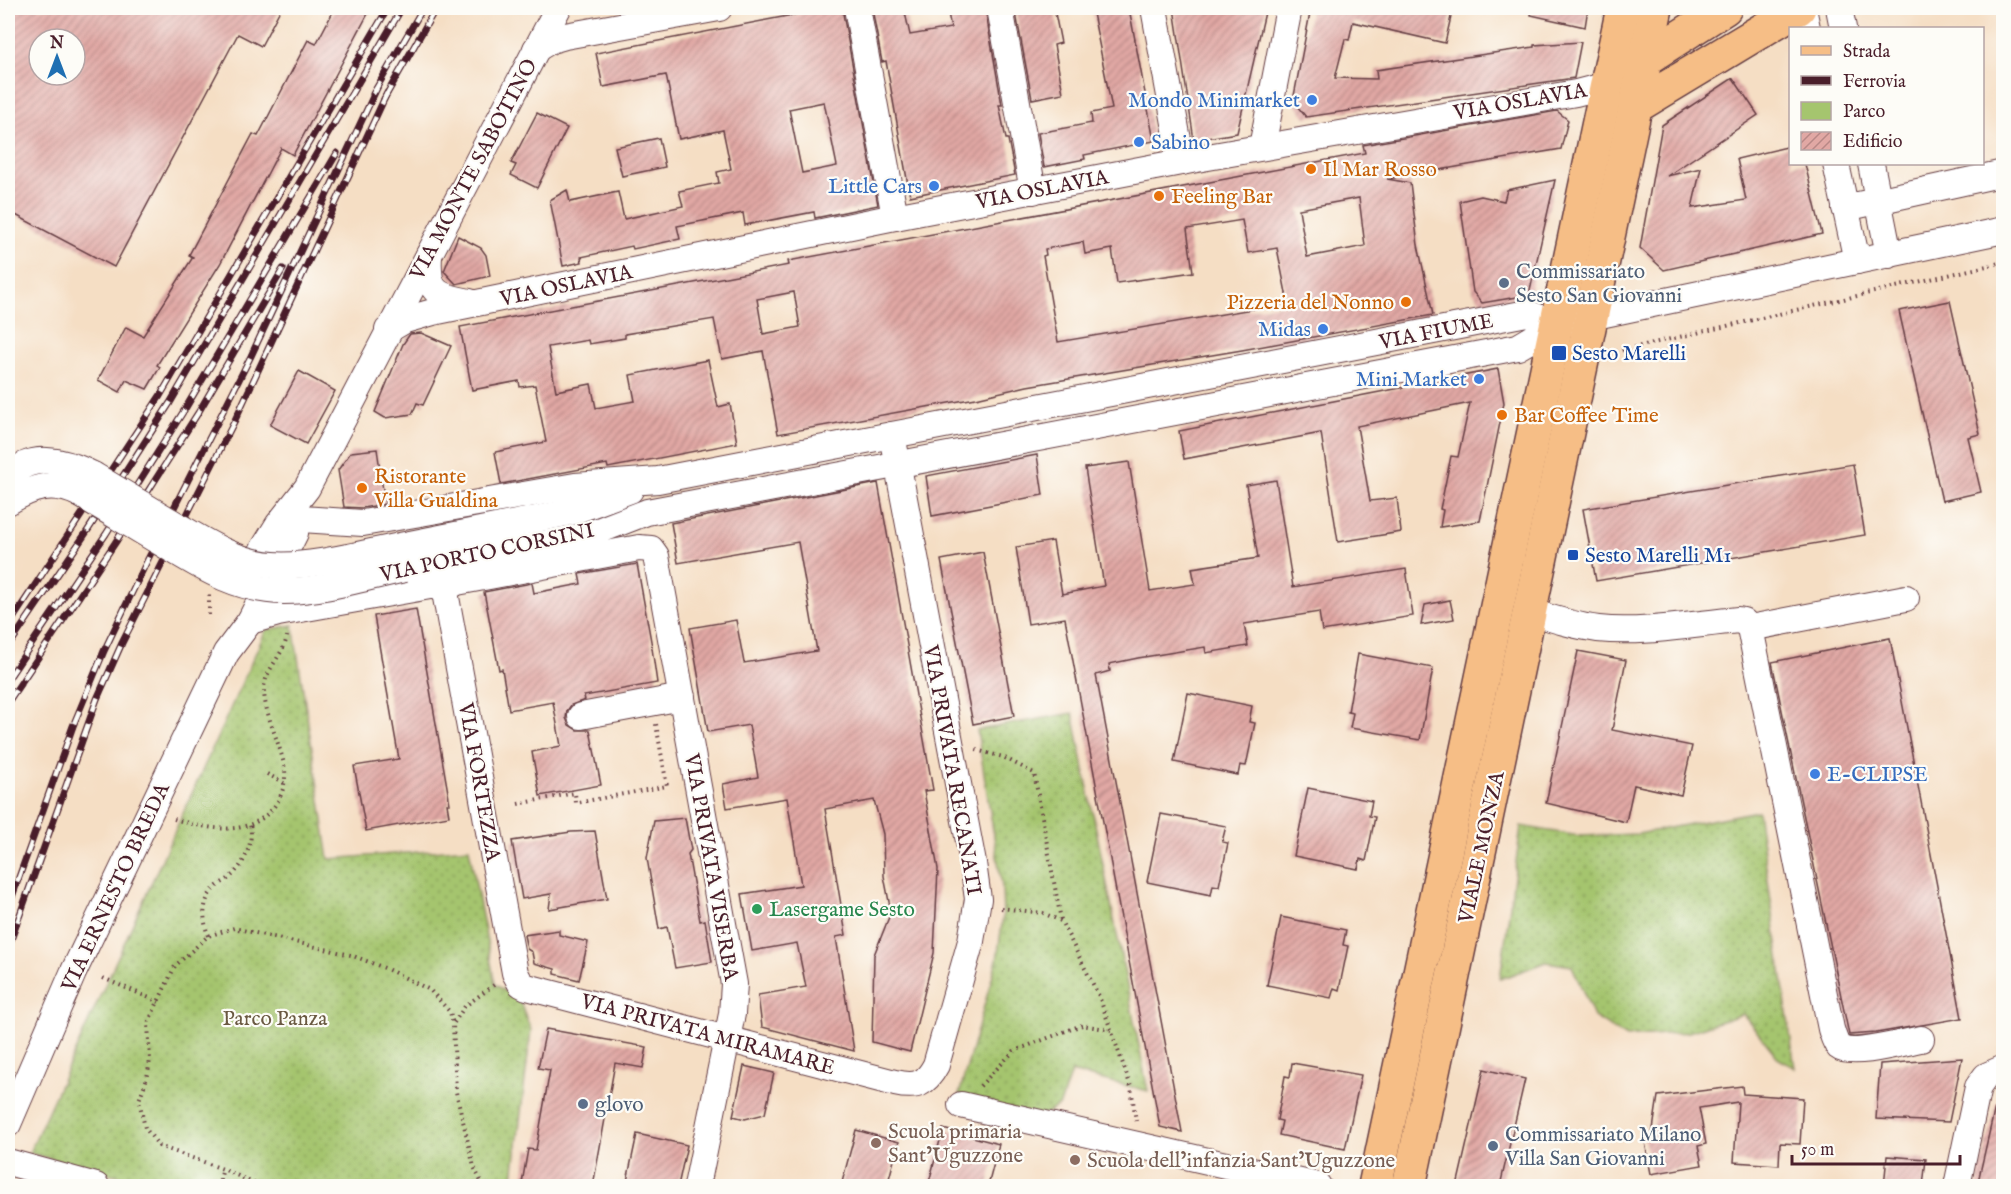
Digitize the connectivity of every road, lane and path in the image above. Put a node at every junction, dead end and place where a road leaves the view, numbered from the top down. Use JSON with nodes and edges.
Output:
{"nodes":[{"id":1,"x":719,"y":8,"type":"edge"},
{"id":2,"x":857,"y":8,"type":"edge"},
{"id":3,"x":999,"y":8,"type":"edge"},
{"id":4,"x":1154,"y":8,"type":"edge"},
{"id":5,"x":1289,"y":8,"type":"edge"},
{"id":6,"x":1623,"y":8,"type":"edge"},
{"id":7,"x":1656,"y":8,"type":"edge"},
{"id":8,"x":1725,"y":8,"type":"edge"},
{"id":9,"x":1801,"y":8,"type":"edge"},
{"id":10,"x":1839,"y":8,"type":"edge"},
{"id":11,"x":559,"y":20,"type":"edge"},
{"id":12,"x":1807,"y":27,"type":"edge"},
{"id":13,"x":1844,"y":27,"type":"edge"},
{"id":14,"x":1645,"y":59,"type":"junction"},
{"id":15,"x":1607,"y":85,"type":"junction"},
{"id":16,"x":1635,"y":107,"type":"junction"},
{"id":17,"x":1262,"y":147,"type":"junction"},
{"id":18,"x":1182,"y":162,"type":"junction"},
{"id":19,"x":1836,"y":165,"type":"edge"},
{"id":20,"x":1871,"y":165,"type":"edge"},
{"id":21,"x":2004,"y":173,"type":"edge"},
{"id":22,"x":1033,"y":191,"type":"junction"},
{"id":23,"x":1878,"y":200,"type":"junction"},
{"id":24,"x":1845,"y":208,"type":"junction"},
{"id":25,"x":895,"y":217,"type":"junction"},
{"id":26,"x":2004,"y":231,"type":"edge"},
{"id":27,"x":429,"y":255,"type":"junction"},
{"id":28,"x":1889,"y":255,"type":"junction"},
{"id":29,"x":1857,"y":261,"type":"junction"},
{"id":30,"x":2004,"y":262,"type":"edge"},
{"id":31,"x":479,"y":303,"type":"junction"},
{"id":32,"x":1592,"y":317,"type":"junction"},
{"id":33,"x":1557,"y":324,"type":"junction"},
{"id":34,"x":388,"y":330,"type":"junction"},
{"id":35,"x":1609,"y":353,"type":"dead end"},
{"id":36,"x":1287,"y":359,"type":"junction"},
{"id":37,"x":1293,"y":389,"type":"junction"},
{"id":38,"x":1024,"y":410,"type":"joint"},
{"id":39,"x":892,"y":435,"type":"junction"},
{"id":40,"x":1025,"y":440,"type":"joint"},
{"id":41,"x":897,"y":464,"type":"junction"},
{"id":42,"x":658,"y":480,"type":"junction"},
{"id":43,"x":8,"y":482,"type":"edge"},
{"id":44,"x":1523,"y":482,"type":"junction"},
{"id":45,"x":86,"y":484,"type":"junction"},
{"id":46,"x":1555,"y":498,"type":"junction"},
{"id":47,"x":8,"y":502,"type":"edge"},
{"id":48,"x":291,"y":518,"type":"junction"},
{"id":49,"x":651,"y":549,"type":"joint"},
{"id":50,"x":274,"y":551,"type":"dead end"},
{"id":51,"x":403,"y":557,"type":"junction"},
{"id":52,"x":446,"y":592,"type":"junction"},
{"id":53,"x":1906,"y":598,"type":"dead end"},
{"id":54,"x":248,"y":607,"type":"joint"},
{"id":55,"x":1531,"y":612,"type":"junction"},
{"id":56,"x":1750,"y":628,"type":"junction"},
{"id":57,"x":286,"y":631,"type":"dead end"},
{"id":58,"x":672,"y":699,"type":"junction"},
{"id":59,"x":581,"y":716,"type":"dead end"},
{"id":60,"x":976,"y":750,"type":"dead end"},
{"id":61,"x":267,"y":774,"type":"dead end"},
{"id":62,"x":284,"y":783,"type":"junction"},
{"id":63,"x":518,"y":804,"type":"dead end"},
{"id":64,"x":174,"y":819,"type":"dead end"},
{"id":65,"x":250,"y":824,"type":"junction"},
{"id":66,"x":1000,"y":908,"type":"dead end"},
{"id":67,"x":1060,"y":921,"type":"junction"},
{"id":68,"x":208,"y":936,"type":"junction"},
{"id":69,"x":515,"y":973,"type":"junction"},
{"id":70,"x":103,"y":978,"type":"dead end"},
{"id":71,"x":159,"y":1002,"type":"junction"},
{"id":72,"x":453,"y":1024,"type":"junction"},
{"id":73,"x":1111,"y":1030,"type":"junction"},
{"id":74,"x":727,"y":1039,"type":"junction"},
{"id":75,"x":1921,"y":1040,"type":"dead end"},
{"id":76,"x":1995,"y":1072,"type":"edge"},
{"id":77,"x":908,"y":1086,"type":"joint"},
{"id":78,"x":968,"y":1098,"type":"joint"},
{"id":79,"x":8,"y":1124,"type":"edge"},
{"id":80,"x":1139,"y":1146,"type":"junction"},
{"id":81,"x":8,"y":1162,"type":"edge"},
{"id":82,"x":223,"y":1169,"type":"junction"},
{"id":83,"x":96,"y":1186,"type":"edge"},
{"id":84,"x":219,"y":1186,"type":"edge"},
{"id":85,"x":260,"y":1186,"type":"edge"},
{"id":86,"x":483,"y":1186,"type":"edge"},
{"id":87,"x":697,"y":1186,"type":"edge"},
{"id":88,"x":1318,"y":1186,"type":"edge"},
{"id":89,"x":1375,"y":1186,"type":"edge"},
{"id":90,"x":1409,"y":1186,"type":"edge"},
{"id":91,"x":1957,"y":1186,"type":"edge"}],
"edges":[{"from":1,"to":11,"type":"street"},
{"from":2,"to":25,"type":"street"},
{"from":3,"to":22,"type":"street"},
{"from":4,"to":18,"type":"street"},
{"from":5,"to":17,"type":"street"},
{"from":6,"to":15,"type":"main road","name":"VIALE MONZA"},
{"from":7,"to":14,"type":"main road","name":"VIALE MONZA"},
{"from":8,"to":14,"type":"main road"},
{"from":9,"to":12,"type":"street"},
{"from":9,"to":16,"type":"main road"},
{"from":10,"to":13,"type":"street"},
{"from":11,"to":27,"type":"street","name":"VIA MONTE SABOTINO"},
{"from":14,"to":15,"type":"main road"},
{"from":14,"to":16,"type":"main road","name":"VIALE MONZA"},
{"from":15,"to":16,"type":"main road"},
{"from":15,"to":17,"type":"street","name":"VIA OSLAVIA"},
{"from":15,"to":33,"type":"main road","name":"VIALE MONZA"},
{"from":16,"to":32,"type":"main road","name":"VIALE MONZA"},
{"from":17,"to":18,"type":"street","name":"VIA OSLAVIA"},
{"from":18,"to":22,"type":"street","name":"VIA OSLAVIA"},
{"from":19,"to":24,"type":"street"},
{"from":20,"to":23,"type":"street"},
{"from":21,"to":23,"type":"street"},
{"from":22,"to":25,"type":"street","name":"VIA OSLAVIA"},
{"from":23,"to":24,"type":"street"},
{"from":23,"to":28,"type":"street"},
{"from":24,"to":29,"type":"street"},
{"from":25,"to":31,"type":"street","name":"VIA OSLAVIA"},
{"from":26,"to":28,"type":"street"},
{"from":27,"to":31,"type":"street","name":"VIA OSLAVIA"},
{"from":27,"to":34,"type":"street","name":"VIA MONTE SABOTINO"},
{"from":28,"to":29,"type":"street"},
{"from":29,"to":32,"type":"street"},
{"from":30,"to":35,"type":"path"},
{"from":31,"to":34,"type":"street","name":"VIA OSLAVIA"},
{"from":32,"to":33,"type":"street"},
{"from":32,"to":46,"type":"main road","name":"VIALE MONZA"},
{"from":33,"to":36,"type":"street","name":"VIA FIUME"},
{"from":33,"to":37,"type":"street","name":"VIA FIUME"},
{"from":33,"to":44,"type":"main road","name":"VIALE MONZA"},
{"from":34,"to":48,"type":"street"},
{"from":36,"to":37,"type":"street"},
{"from":36,"to":38,"type":"street","name":"VIA FIUME"},
{"from":37,"to":40,"type":"street","name":"VIA FIUME"},
{"from":38,"to":39,"type":"street","name":"VIA PORTO CORSINI"},
{"from":39,"to":41,"type":"street","name":"VIA PRIVATA RECANATI"},
{"from":39,"to":42,"type":"street","name":"VIA PORTO CORSINI"},
{"from":40,"to":41,"type":"street","name":"VIA PORTO CORSINI"},
{"from":41,"to":51,"type":"street","name":"VIA PORTO CORSINI"},
{"from":41,"to":77,"type":"street","name":"VIA PRIVATA RECANATI"},
{"from":42,"to":48,"type":"street","name":"VIA PORTO CORSINI"},
{"from":42,"to":51,"type":"street","name":"VIA PORTO CORSINI"},
{"from":43,"to":45,"type":"street","name":"VIA PORTO CORSINI"},
{"from":44,"to":46,"type":"street"},
{"from":44,"to":89,"type":"main road","name":"VIALE MONZA"},
{"from":45,"to":47,"type":"street","name":"VIA PORTO CORSINI"},
{"from":45,"to":51,"type":"street","name":"VIA PORTO CORSINI","bridge":true},
{"from":46,"to":55,"type":"main road","name":"VIALE MONZA"},
{"from":48,"to":50,"type":"street"},
{"from":49,"to":52,"type":"street","name":"VIA PORTO CORSINI"},
{"from":49,"to":58,"type":"street","name":"VIA PRIVATA VISERBA"},
{"from":52,"to":54,"type":"street","name":"VIA PORTO CORSINI"},
{"from":52,"to":69,"type":"street","name":"VIA FORTEZZA"},
{"from":53,"to":56,"type":"street"},
{"from":54,"to":79,"type":"street","name":"VIA ERNESTO BREDA"},
{"from":55,"to":56,"type":"street"},
{"from":55,"to":90,"type":"main road","name":"VIALE MONZA"},
{"from":56,"to":75,"type":"street"},
{"from":57,"to":62,"type":"path"},
{"from":58,"to":59,"type":"street"},
{"from":58,"to":63,"type":"path"},
{"from":58,"to":74,"type":"street","name":"VIA PRIVATA VISERBA"},
{"from":60,"to":67,"type":"path"},
{"from":61,"to":62,"type":"path"},
{"from":62,"to":65,"type":"path"},
{"from":64,"to":65,"type":"path"},
{"from":65,"to":68,"type":"path"},
{"from":66,"to":67,"type":"path"},
{"from":67,"to":73,"type":"path"},
{"from":68,"to":71,"type":"path"},
{"from":68,"to":72,"type":"path"},
{"from":69,"to":72,"type":"path"},
{"from":69,"to":74,"type":"street","name":"VIA PRIVATA MIRAMARE"},
{"from":70,"to":71,"type":"path"},
{"from":71,"to":82,"type":"path"},
{"from":72,"to":86,"type":"path"},
{"from":73,"to":78,"type":"path"},
{"from":73,"to":80,"type":"path"},
{"from":74,"to":77,"type":"street","name":"VIA PRIVATA MIRAMARE"},
{"from":74,"to":87,"type":"street","name":"VIA PRIVATA VISERBA"},
{"from":76,"to":91,"type":"street"},
{"from":78,"to":80,"type":"street"},
{"from":80,"to":88,"type":"street"},
{"from":81,"to":83,"type":"street"},
{"from":82,"to":84,"type":"path"},
{"from":82,"to":85,"type":"path"}]}
